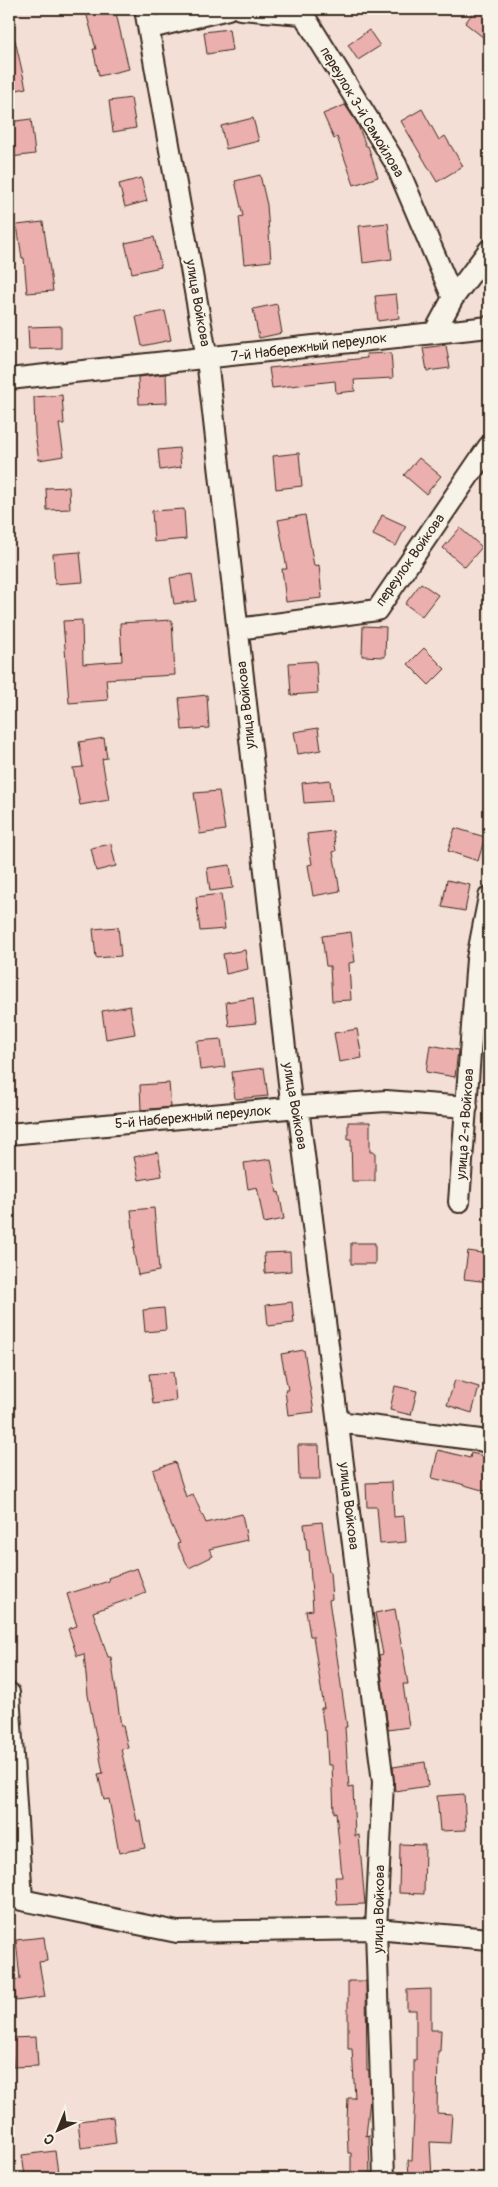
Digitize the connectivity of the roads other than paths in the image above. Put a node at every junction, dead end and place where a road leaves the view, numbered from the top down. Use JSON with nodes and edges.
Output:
{"nodes":[{"id":1,"x":228,"y":9,"type":"edge"},
{"id":2,"x":240,"y":9,"type":"edge"},
{"id":3,"x":148,"y":18,"type":"edge"},
{"id":4,"x":489,"y":250,"type":"edge"},
{"id":5,"x":452,"y":298,"type":"junction"},
{"id":6,"x":489,"y":327,"type":"edge"},
{"id":7,"x":434,"y":333,"type":"junction"},
{"id":8,"x":207,"y":359,"type":"junction"},
{"id":9,"x":9,"y":379,"type":"edge"},
{"id":10,"x":489,"y":446,"type":"edge"},
{"id":11,"x":238,"y":629,"type":"junction"},
{"id":12,"x":489,"y":897,"type":"edge"},
{"id":13,"x":298,"y":1106,"type":"junction"},
{"id":14,"x":467,"y":1107,"type":"junction"},
{"id":15,"x":9,"y":1134,"type":"edge"},
{"id":16,"x":459,"y":1202,"type":"dead end"},
{"id":17,"x":338,"y":1422,"type":"junction"},
{"id":18,"x":489,"y":1443,"type":"edge"},
{"id":19,"x":9,"y":1693,"type":"edge"},
{"id":20,"x":16,"y":1897,"type":"edge"},
{"id":21,"x":376,"y":1929,"type":"junction"},
{"id":22,"x":489,"y":1939,"type":"edge"},
{"id":23,"x":384,"y":2178,"type":"edge"}],
"edges":[{"from":1,"to":3,"type":"street"},
{"from":2,"to":5,"type":"street","name":"переулок 3-й Самойлова"},
{"from":3,"to":8,"type":"street","name":"улица Войкова"},
{"from":4,"to":5,"type":"street"},
{"from":5,"to":7,"type":"street"},
{"from":6,"to":7,"type":"street","name":"7-й Набережный переулок"},
{"from":7,"to":8,"type":"street","name":"7-й Набережный переулок"},
{"from":8,"to":9,"type":"street","name":"7-й Набережный переулок"},
{"from":8,"to":11,"type":"street","name":"улица Войкова"},
{"from":10,"to":11,"type":"street","name":"переулок Войкова"},
{"from":11,"to":13,"type":"street","name":"улица Войкова"},
{"from":12,"to":14,"type":"street","name":"улица 2-я Войкова"},
{"from":13,"to":14,"type":"street","name":"5-й Набережный переулок"},
{"from":13,"to":15,"type":"street","name":"5-й Набережный переулок"},
{"from":13,"to":17,"type":"street","name":"улица Войкова"},
{"from":14,"to":16,"type":"street","name":"улица 2-я Войкова"},
{"from":17,"to":18,"type":"street"},
{"from":17,"to":21,"type":"street","name":"улица Войкова"},
{"from":19,"to":20,"type":"street"},
{"from":20,"to":21,"type":"street"},
{"from":21,"to":22,"type":"street"},
{"from":21,"to":23,"type":"street","name":"улица Войкова"}]}
